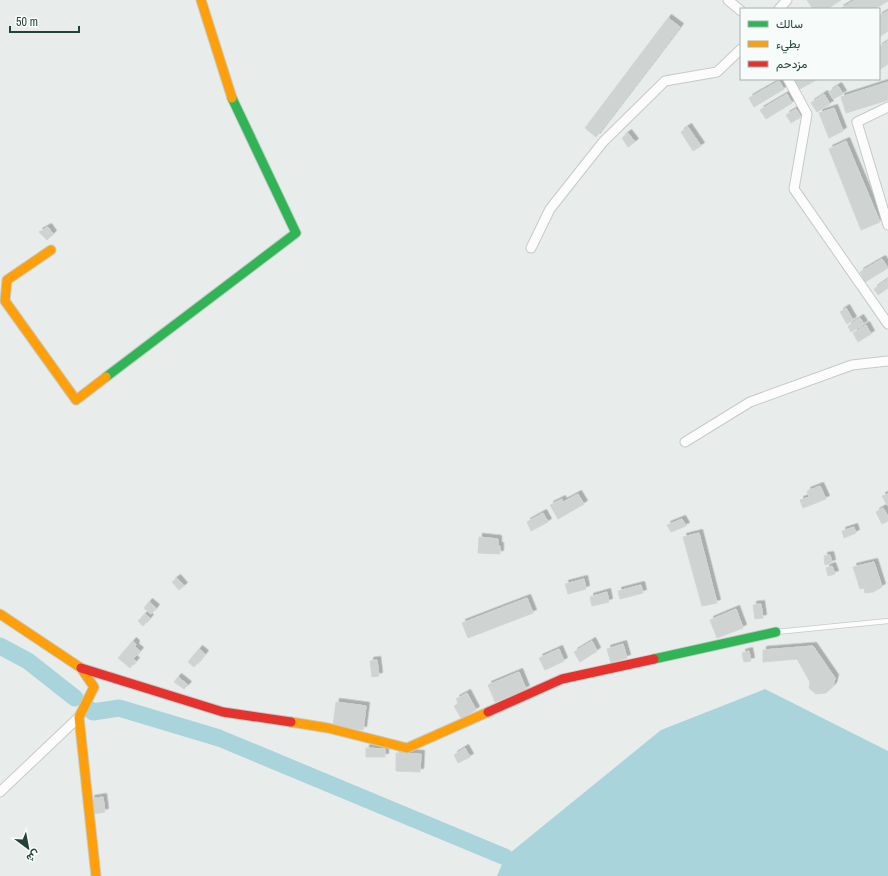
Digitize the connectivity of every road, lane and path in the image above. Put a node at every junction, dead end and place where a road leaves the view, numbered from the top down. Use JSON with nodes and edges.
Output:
{"nodes":[{"id":1,"x":201,"y":0,"type":"edge"},
{"id":2,"x":728,"y":0,"type":"edge"},
{"id":3,"x":787,"y":0,"type":"edge"},
{"id":4,"x":780,"y":8,"type":"edge"},
{"id":5,"x":740,"y":10,"type":"edge"},
{"id":6,"x":740,"y":50,"type":"edge"},
{"id":7,"x":789,"y":80,"type":"edge"},
{"id":8,"x":888,"y":107,"type":"edge"},
{"id":9,"x":888,"y":225,"type":"edge"},
{"id":10,"x":531,"y":248,"type":"dead end"},
{"id":11,"x":51,"y":250,"type":"dead end"},
{"id":12,"x":888,"y":324,"type":"edge"},
{"id":13,"x":888,"y":362,"type":"edge"},
{"id":14,"x":685,"y":442,"type":"dead end"},
{"id":15,"x":0,"y":614,"type":"edge"},
{"id":16,"x":888,"y":621,"type":"edge"},
{"id":17,"x":776,"y":632,"type":"joint"},
{"id":18,"x":81,"y":668,"type":"junction"},
{"id":19,"x":79,"y":717,"type":"junction"},
{"id":20,"x":0,"y":792,"type":"edge"},
{"id":21,"x":96,"y":876,"type":"edge"}],
"edges":[{"from":1,"to":11,"type":"street"},
{"from":2,"to":5,"type":"street"},
{"from":3,"to":4,"type":"street"},
{"from":6,"to":10,"type":"street"},
{"from":7,"to":12,"type":"street"},
{"from":8,"to":9,"type":"street"},
{"from":13,"to":14,"type":"street"},
{"from":15,"to":18,"type":"street"},
{"from":16,"to":17,"type":"lane"},
{"from":17,"to":18,"type":"street"},
{"from":18,"to":19,"type":"street"},
{"from":19,"to":20,"type":"street"},
{"from":19,"to":21,"type":"street"}]}
